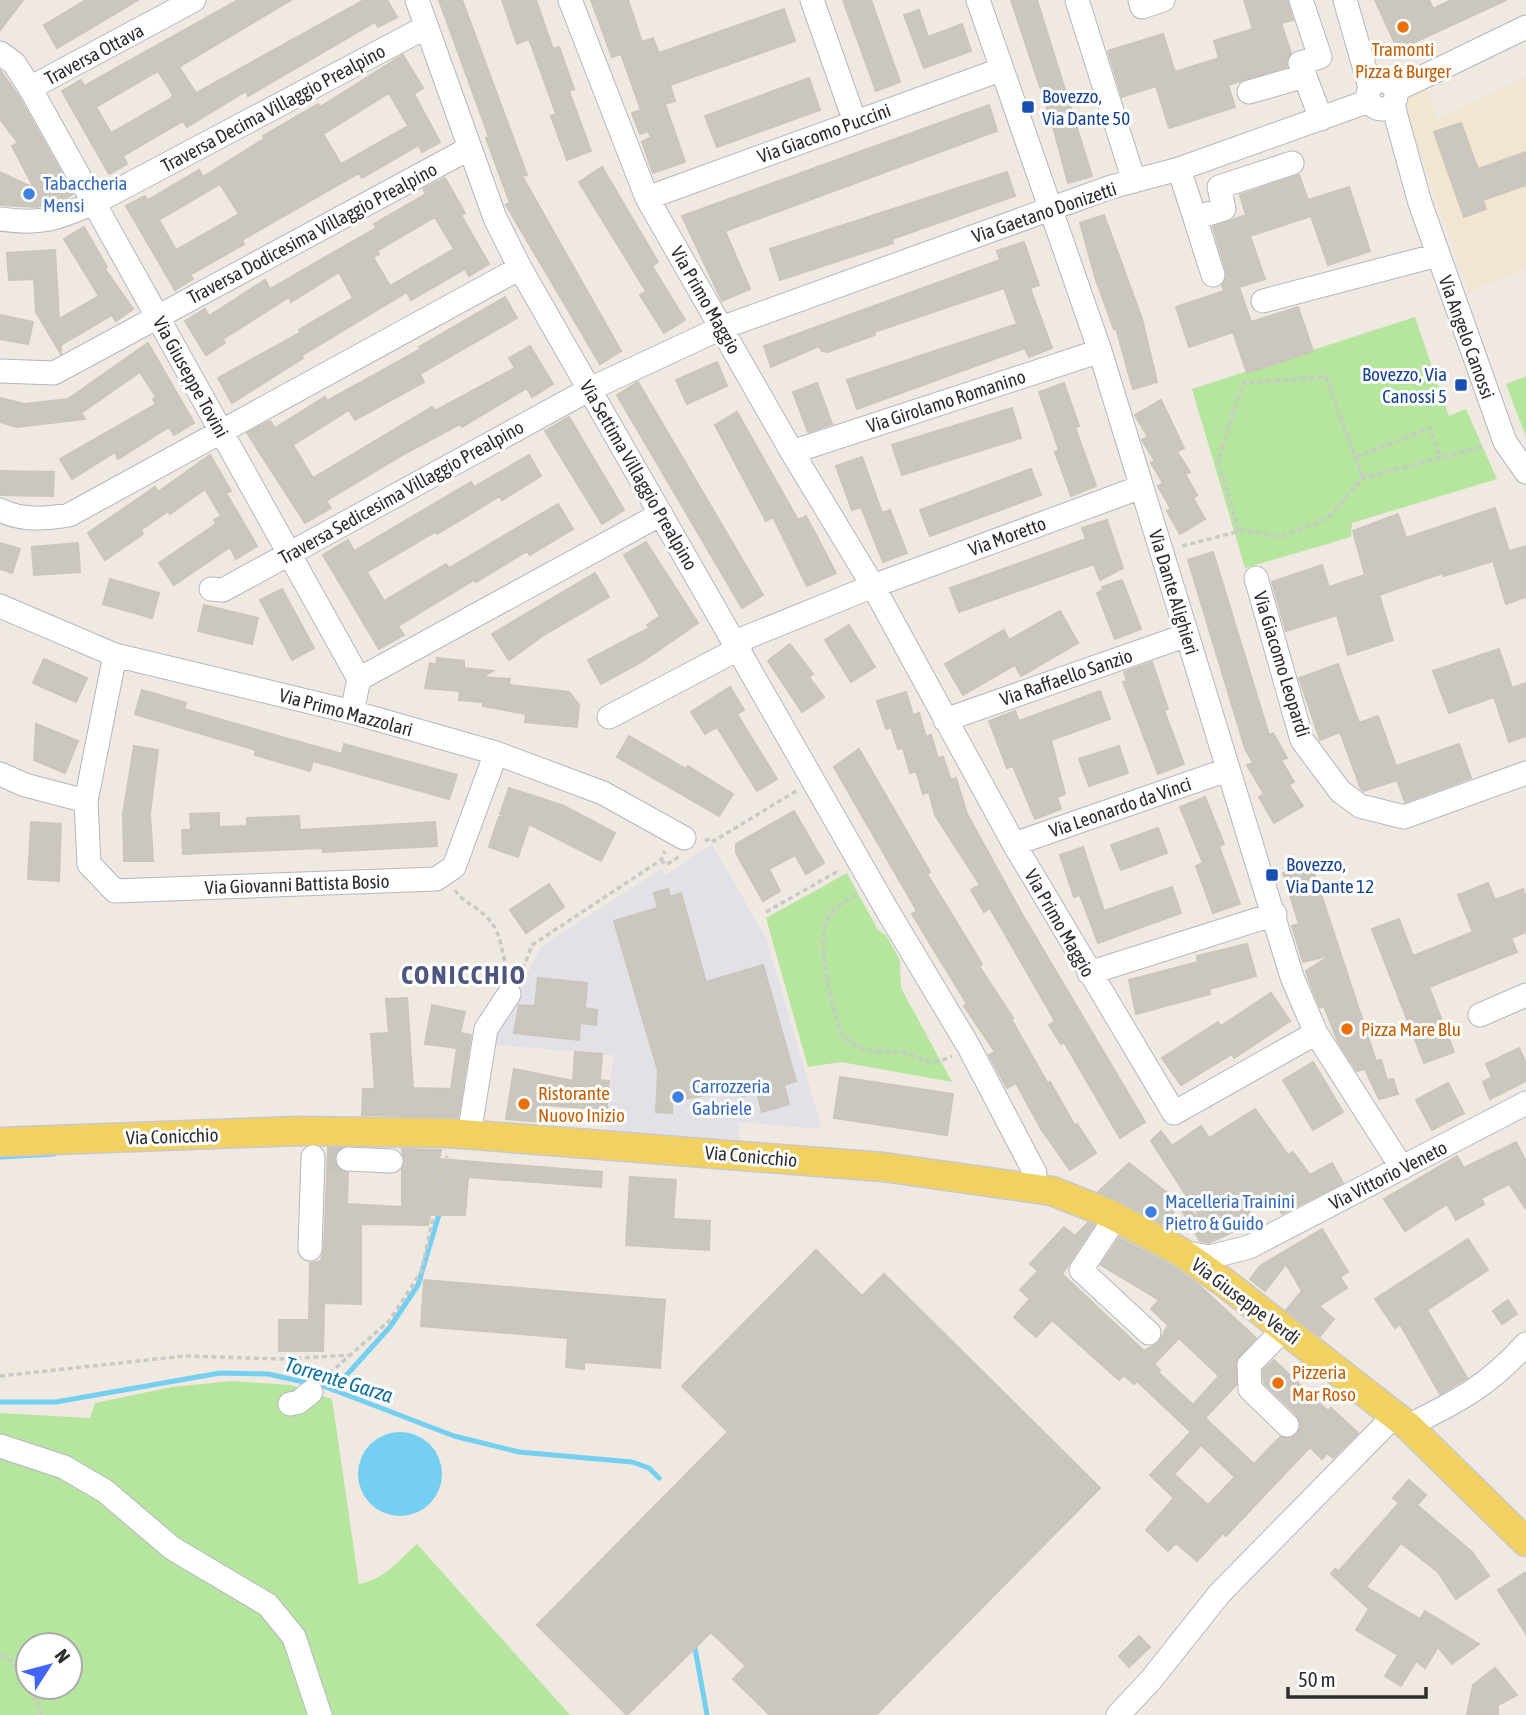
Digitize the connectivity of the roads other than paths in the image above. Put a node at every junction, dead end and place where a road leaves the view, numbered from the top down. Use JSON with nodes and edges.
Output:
{"nodes":[{"id":1,"x":194,"y":0,"type":"edge"},
{"id":2,"x":417,"y":0,"type":"edge"},
{"id":3,"x":570,"y":0,"type":"edge"},
{"id":4,"x":812,"y":0,"type":"edge"},
{"id":5,"x":978,"y":0,"type":"edge"},
{"id":6,"x":1077,"y":0,"type":"edge"},
{"id":7,"x":1140,"y":0,"type":"edge"},
{"id":8,"x":1163,"y":0,"type":"edge"},
{"id":9,"x":1301,"y":0,"type":"edge"},
{"id":10,"x":1348,"y":0,"type":"edge"},
{"id":11,"x":426,"y":27,"type":"junction"},
{"id":12,"x":1526,"y":27,"type":"edge"},
{"id":13,"x":0,"y":53,"type":"edge"},
{"id":14,"x":1000,"y":69,"type":"junction"},
{"id":15,"x":1305,"y":76,"type":"junction"},
{"id":16,"x":30,"y":88,"type":"junction"},
{"id":17,"x":1249,"y":92,"type":"dead end"},
{"id":18,"x":1382,"y":95,"type":"junction"},
{"id":19,"x":1321,"y":119,"type":"junction"},
{"id":20,"x":855,"y":122,"type":"junction"},
{"id":21,"x":470,"y":148,"type":"junction"},
{"id":22,"x":1292,"y":163,"type":"dead end"},
{"id":23,"x":1179,"y":169,"type":"junction"},
{"id":24,"x":1134,"y":181,"type":"junction"},
{"id":25,"x":647,"y":198,"type":"junction"},
{"id":26,"x":94,"y":203,"type":"junction"},
{"id":27,"x":1050,"y":209,"type":"junction"},
{"id":28,"x":1195,"y":218,"type":"junction"},
{"id":29,"x":0,"y":219,"type":"edge"},
{"id":30,"x":1438,"y":256,"type":"junction"},
{"id":31,"x":520,"y":268,"type":"junction"},
{"id":32,"x":1213,"y":275,"type":"dead end"},
{"id":33,"x":1263,"y":301,"type":"dead end"},
{"id":34,"x":158,"y":316,"type":"junction"},
{"id":35,"x":721,"y":328,"type":"junction"},
{"id":36,"x":1100,"y":351,"type":"junction"},
{"id":37,"x":0,"y":370,"type":"edge"},
{"id":38,"x":590,"y":389,"type":"junction"},
{"id":39,"x":220,"y":431,"type":"junction"},
{"id":40,"x":792,"y":452,"type":"junction"},
{"id":41,"x":1526,"y":472,"type":"edge"},
{"id":42,"x":1141,"y":487,"type":"junction"},
{"id":43,"x":0,"y":510,"type":"edge"},
{"id":44,"x":661,"y":514,"type":"junction"},
{"id":45,"x":289,"y":553,"type":"junction"},
{"id":46,"x":1256,"y":578,"type":"dead end"},
{"id":47,"x":873,"y":586,"type":"junction"},
{"id":48,"x":211,"y":589,"type":"dead end"},
{"id":49,"x":0,"y":606,"type":"edge"},
{"id":50,"x":1186,"y":635,"type":"junction"},
{"id":51,"x":738,"y":649,"type":"junction"},
{"id":52,"x":116,"y":655,"type":"junction"},
{"id":53,"x":359,"y":679,"type":"junction"},
{"id":54,"x":352,"y":712,"type":"junction"},
{"id":55,"x":609,"y":717,"type":"dead end"},
{"id":56,"x":945,"y":720,"type":"junction"},
{"id":57,"x":496,"y":753,"type":"junction"},
{"id":58,"x":1227,"y":770,"type":"junction"},
{"id":59,"x":1526,"y":773,"type":"edge"},
{"id":60,"x":0,"y":774,"type":"edge"},
{"id":61,"x":86,"y":801,"type":"junction"},
{"id":62,"x":1014,"y":844,"type":"junction"},
{"id":63,"x":690,"y":845,"type":"road end"},
{"id":64,"x":1275,"y":914,"type":"junction"},
{"id":65,"x":1089,"y":973,"type":"junction"},
{"id":66,"x":509,"y":994,"type":"dead end"},
{"id":67,"x":1526,"y":995,"type":"edge"},
{"id":68,"x":1479,"y":1015,"type":"dead end"},
{"id":69,"x":1316,"y":1033,"type":"junction"},
{"id":70,"x":1526,"y":1103,"type":"edge"},
{"id":71,"x":461,"y":1134,"type":"junction"},
{"id":72,"x":0,"y":1142,"type":"edge"},
{"id":73,"x":326,"y":1151,"type":"junction"},
{"id":74,"x":391,"y":1161,"type":"dead end"},
{"id":75,"x":1402,"y":1168,"type":"junction"},
{"id":76,"x":1033,"y":1181,"type":"junction"},
{"id":77,"x":1116,"y":1217,"type":"junction"},
{"id":78,"x":1249,"y":1247,"type":"junction"},
{"id":79,"x":310,"y":1249,"type":"dead end"},
{"id":80,"x":1181,"y":1252,"type":"junction"},
{"id":81,"x":1225,"y":1283,"type":"junction"},
{"id":82,"x":1284,"y":1329,"type":"junction"},
{"id":83,"x":1149,"y":1333,"type":"dead end"},
{"id":84,"x":1526,"y":1344,"type":"edge"},
{"id":85,"x":311,"y":1392,"type":"dead end"},
{"id":86,"x":290,"y":1404,"type":"dead end"},
{"id":87,"x":1401,"y":1420,"type":"junction"},
{"id":88,"x":1287,"y":1424,"type":"dead end"},
{"id":89,"x":0,"y":1446,"type":"edge"},
{"id":90,"x":1526,"y":1542,"type":"edge"},
{"id":91,"x":320,"y":1715,"type":"edge"},
{"id":92,"x":1118,"y":1715,"type":"edge"}],
"edges":[{"from":1,"to":16,"type":"street","name":"Traversa Ottava"},
{"from":2,"to":11,"type":"street","name":"Via Settima Villaggio Prealpino"},
{"from":3,"to":25,"type":"street","name":"Via Primo Maggio"},
{"from":4,"to":20,"type":"street"},
{"from":5,"to":14,"type":"street","name":"Via Dante Alighieri"},
{"from":6,"to":24,"type":"street"},
{"from":7,"to":8,"type":"street"},
{"from":9,"to":15,"type":"street"},
{"from":10,"to":18,"type":"street","name":"Via Angelo Canossi"},
{"from":11,"to":21,"type":"street","name":"Via Settima Villaggio Prealpino"},
{"from":11,"to":26,"type":"street","name":"Traversa Decima Villaggio Prealpino"},
{"from":12,"to":18,"type":"street","name":"Via Gaetano Donizetti"},
{"from":13,"to":16,"type":"street","name":"Via Giuseppe Tovini"},
{"from":14,"to":20,"type":"street","name":"Via Giacomo Puccini"},
{"from":14,"to":27,"type":"street","name":"Via Dante Alighieri"},
{"from":15,"to":17,"type":"street"},
{"from":15,"to":19,"type":"street"},
{"from":16,"to":26,"type":"street","name":"Via Giuseppe Tovini"},
{"from":18,"to":19,"type":"street","name":"Via Gaetano Donizetti"},
{"from":18,"to":30,"type":"street","name":"Via Angelo Canossi"},
{"from":19,"to":23,"type":"street","name":"Via Gaetano Donizetti"},
{"from":20,"to":25,"type":"street","name":"Via Giacomo Puccini"},
{"from":21,"to":31,"type":"street","name":"Via Settima Villaggio Prealpino"},
{"from":21,"to":34,"type":"street","name":"Traversa Dodicesima Villaggio Prealpino"},
{"from":22,"to":28,"type":"street"},
{"from":23,"to":24,"type":"street","name":"Via Gaetano Donizetti"},
{"from":23,"to":28,"type":"street"},
{"from":24,"to":27,"type":"street","name":"Via Gaetano Donizetti"},
{"from":25,"to":35,"type":"street","name":"Via Primo Maggio"},
{"from":26,"to":29,"type":"street","name":"Traversa Decima Villaggio Prealpino"},
{"from":26,"to":34,"type":"street","name":"Via Giuseppe Tovini"},
{"from":27,"to":35,"type":"street","name":"Via Gaetano Donizetti"},
{"from":27,"to":36,"type":"street","name":"Via Dante Alighieri"},
{"from":28,"to":32,"type":"street"},
{"from":30,"to":33,"type":"street"},
{"from":30,"to":41,"type":"street","name":"Via Angelo Canossi"},
{"from":31,"to":38,"type":"street","name":"Via Settima Villaggio Prealpino"},
{"from":31,"to":39,"type":"street"},
{"from":34,"to":37,"type":"street","name":"Traversa Dodicesima Villaggio Prealpino"},
{"from":34,"to":39,"type":"street","name":"Via Giuseppe Tovini"},
{"from":35,"to":38,"type":"street","name":"Via Gaetano Donizetti"},
{"from":35,"to":40,"type":"street","name":"Via Primo Maggio"},
{"from":36,"to":40,"type":"street","name":"Via Girolamo Romanino"},
{"from":36,"to":42,"type":"street","name":"Via Dante Alighieri"},
{"from":38,"to":44,"type":"street","name":"Via Settima Villaggio Prealpino"},
{"from":38,"to":45,"type":"street","name":"Traversa Sedicesima Villaggio Prealpino"},
{"from":39,"to":43,"type":"street"},
{"from":39,"to":45,"type":"street","name":"Via Giuseppe Tovini"},
{"from":40,"to":47,"type":"street","name":"Via Primo Maggio"},
{"from":42,"to":47,"type":"street","name":"Via Moretto"},
{"from":42,"to":50,"type":"street","name":"Via Dante Alighieri"},
{"from":44,"to":51,"type":"street","name":"Via Settima Villaggio Prealpino"},
{"from":44,"to":53,"type":"street"},
{"from":45,"to":48,"type":"street","name":"Traversa Sedicesima Villaggio Prealpino"},
{"from":45,"to":53,"type":"street","name":"Via Giuseppe Tovini"},
{"from":46,"to":59,"type":"street","name":"Via Giacomo Leopardi"},
{"from":47,"to":51,"type":"street"},
{"from":47,"to":56,"type":"street","name":"Via Primo Maggio"},
{"from":49,"to":52,"type":"street","name":"Via Primo Mazzolari"},
{"from":50,"to":56,"type":"street","name":"Via Raffaello Sanzio"},
{"from":50,"to":58,"type":"street","name":"Via Dante Alighieri"},
{"from":51,"to":55,"type":"street"},
{"from":51,"to":76,"type":"street","name":"Via Settima Villaggio Prealpino"},
{"from":52,"to":54,"type":"street","name":"Via Primo Mazzolari"},
{"from":52,"to":61,"type":"street","name":"Via Giovanni Battista Bosio"},
{"from":53,"to":54,"type":"street"},
{"from":54,"to":57,"type":"street","name":"Via Primo Mazzolari"},
{"from":56,"to":62,"type":"street","name":"Via Primo Maggio"},
{"from":57,"to":61,"type":"street","name":"Via Giovanni Battista Bosio"},
{"from":57,"to":63,"type":"street","name":"Via Primo Mazzolari"},
{"from":58,"to":62,"type":"street","name":"Via Leonardo da Vinci"},
{"from":58,"to":64,"type":"street","name":"Via Dante Alighieri"},
{"from":60,"to":61,"type":"street"},
{"from":62,"to":65,"type":"street","name":"Via Primo Maggio"},
{"from":64,"to":65,"type":"street"},
{"from":64,"to":69,"type":"street","name":"Via Dante Alighieri"},
{"from":65,"to":69,"type":"street","name":"Via Primo Maggio"},
{"from":66,"to":71,"type":"street"},
{"from":67,"to":68,"type":"street"},
{"from":69,"to":75,"type":"street","name":"Via Dante Alighieri"},
{"from":70,"to":75,"type":"street","name":"Via Vittorio Veneto"},
{"from":71,"to":73,"type":"main road","name":"Via Conicchio"},
{"from":71,"to":76,"type":"main road","name":"Via Conicchio"},
{"from":72,"to":73,"type":"main road","name":"Via Conicchio"},
{"from":73,"to":74,"type":"street"},
{"from":73,"to":79,"type":"street"},
{"from":75,"to":78,"type":"street","name":"Via Vittorio Veneto"},
{"from":76,"to":77,"type":"main road","name":"Via Giuseppe Verdi"},
{"from":77,"to":80,"type":"main road","name":"Via Giuseppe Verdi"},
{"from":77,"to":83,"type":"street"},
{"from":78,"to":80,"type":"street","name":"Via Vittorio Veneto"},
{"from":78,"to":81,"type":"street","name":"Via Vittorio Veneto"},
{"from":80,"to":81,"type":"main road","name":"Via Giuseppe Verdi"},
{"from":81,"to":82,"type":"main road","name":"Via Giuseppe Verdi"},
{"from":82,"to":87,"type":"main road","name":"Via Giuseppe Verdi"},
{"from":82,"to":88,"type":"street"},
{"from":84,"to":87,"type":"street"},
{"from":85,"to":86,"type":"street"},
{"from":87,"to":90,"type":"main road","name":"Via Giuseppe Verdi"},
{"from":87,"to":92,"type":"street"},
{"from":89,"to":91,"type":"street"}]}
